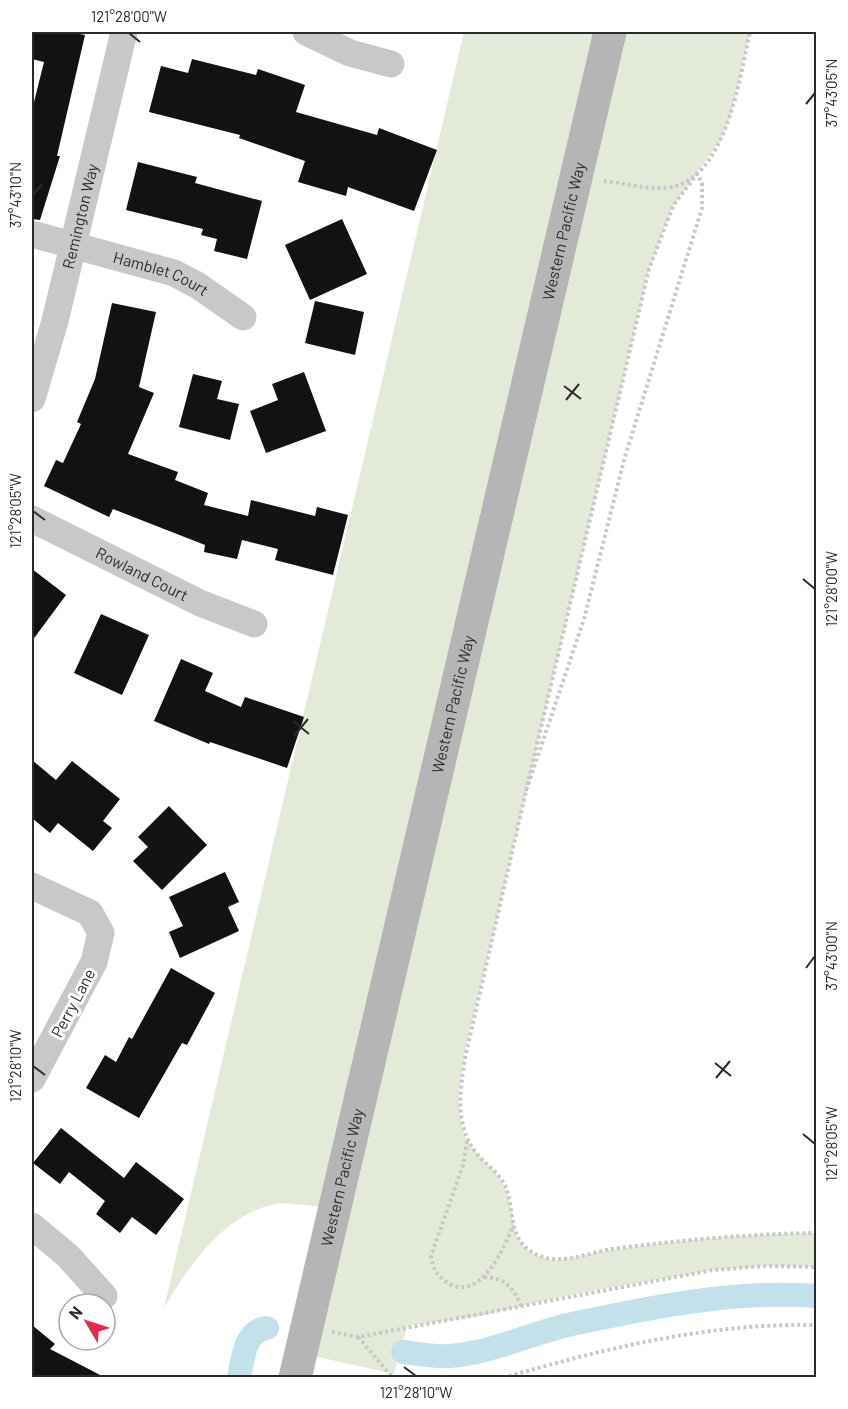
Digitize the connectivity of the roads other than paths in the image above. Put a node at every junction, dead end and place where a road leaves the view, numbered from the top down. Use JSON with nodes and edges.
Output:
{"nodes":[{"id":1,"x":124,"y":32,"type":"edge"},
{"id":2,"x":306,"y":32,"type":"edge"},
{"id":3,"x":610,"y":32,"type":"edge"},
{"id":4,"x":390,"y":64,"type":"dead end"},
{"id":5,"x":32,"y":234,"type":"edge"},
{"id":6,"x":73,"y":244,"type":"junction"},
{"id":7,"x":243,"y":317,"type":"dead end"},
{"id":8,"x":32,"y":399,"type":"edge"},
{"id":9,"x":32,"y":519,"type":"edge"},
{"id":10,"x":254,"y":624,"type":"dead end"},
{"id":11,"x":32,"y":886,"type":"edge"},
{"id":12,"x":32,"y":1079,"type":"edge"},
{"id":13,"x":32,"y":1226,"type":"edge"},
{"id":14,"x":100,"y":1292,"type":"edge"},
{"id":15,"x":295,"y":1377,"type":"edge"}],
"edges":[{"from":1,"to":6,"type":"street","name":"Remington Way"},
{"from":2,"to":4,"type":"street"},
{"from":3,"to":15,"type":"street","name":"Western Pacific Way"},
{"from":5,"to":6,"type":"street","name":"Hamblet Court"},
{"from":6,"to":7,"type":"street","name":"Hamblet Court"},
{"from":6,"to":8,"type":"street","name":"Remington Way"},
{"from":9,"to":10,"type":"street","name":"Rowland Court"},
{"from":11,"to":12,"type":"street","name":"Perry Lane"},
{"from":13,"to":14,"type":"street"}]}
